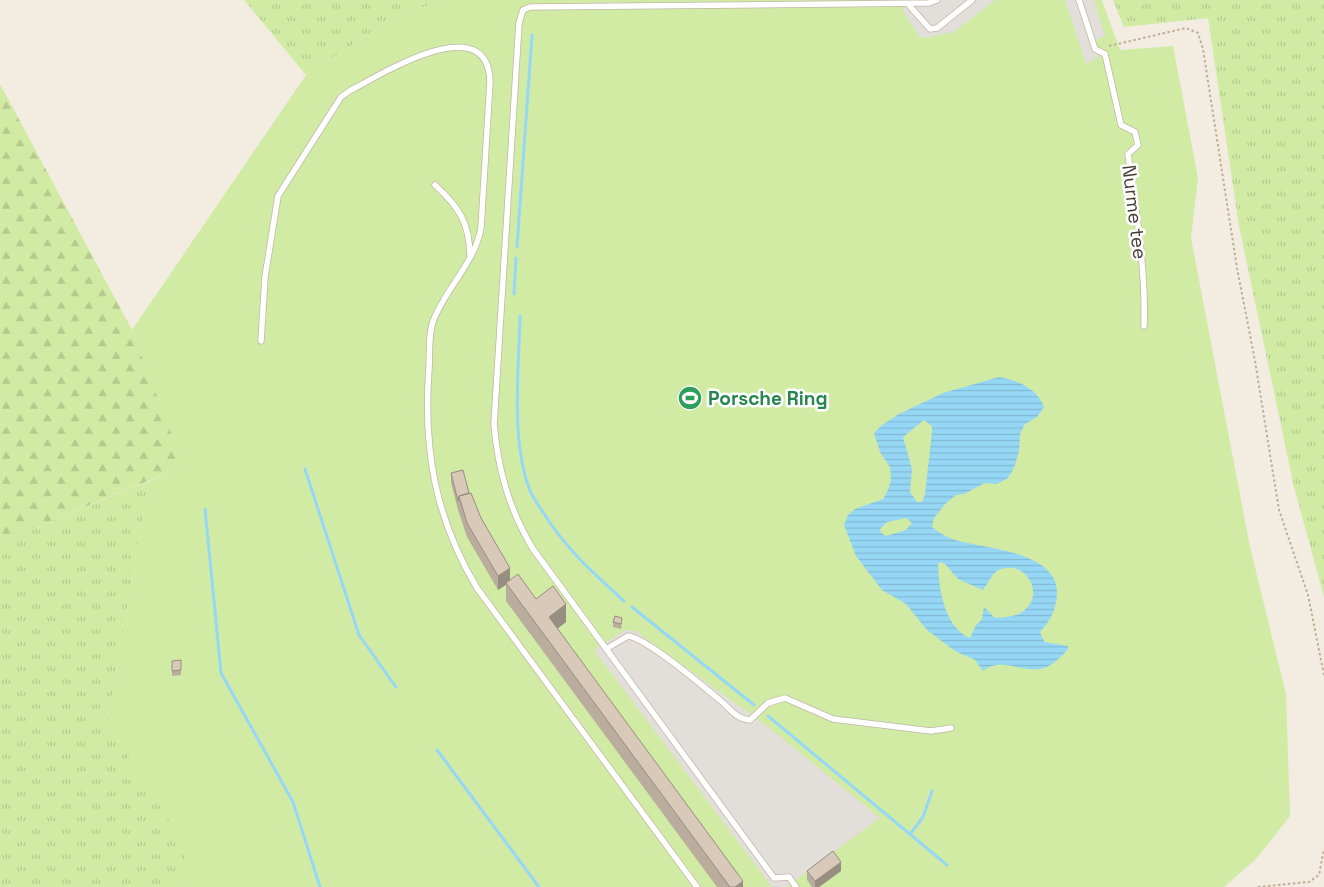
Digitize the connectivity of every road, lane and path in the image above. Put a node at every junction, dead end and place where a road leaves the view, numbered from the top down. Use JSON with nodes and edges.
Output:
{"nodes":[{"id":1,"x":937,"y":0,"type":"edge"},
{"id":2,"x":972,"y":0,"type":"edge"},
{"id":3,"x":1079,"y":0,"type":"edge"},
{"id":4,"x":908,"y":4,"type":"junction"},
{"id":5,"x":1096,"y":49,"type":"junction"},
{"id":6,"x":435,"y":185,"type":"dead end"},
{"id":7,"x":470,"y":257,"type":"junction"},
{"id":8,"x":1144,"y":326,"type":"dead end"},
{"id":9,"x":261,"y":341,"type":"dead end"},
{"id":10,"x":606,"y":649,"type":"junction"},
{"id":11,"x":1324,"y":675,"type":"edge"},
{"id":12,"x":950,"y":728,"type":"dead end"},
{"id":13,"x":1324,"y":850,"type":"edge"},
{"id":14,"x":697,"y":887,"type":"edge"},
{"id":15,"x":796,"y":887,"type":"edge"},
{"id":16,"x":1258,"y":887,"type":"edge"}],
"edges":[{"from":1,"to":4,"type":"lane"},
{"from":2,"to":4,"type":"lane"},
{"from":3,"to":5,"type":"lane","name":"Nurme tee"},
{"from":4,"to":10,"type":"lane"},
{"from":5,"to":8,"type":"lane","name":"Nurme tee"},
{"from":5,"to":11,"type":"path"},
{"from":6,"to":7,"type":"lane"},
{"from":7,"to":9,"type":"lane"},
{"from":7,"to":14,"type":"lane"},
{"from":10,"to":12,"type":"lane"},
{"from":10,"to":15,"type":"lane"},
{"from":13,"to":16,"type":"path"}]}
